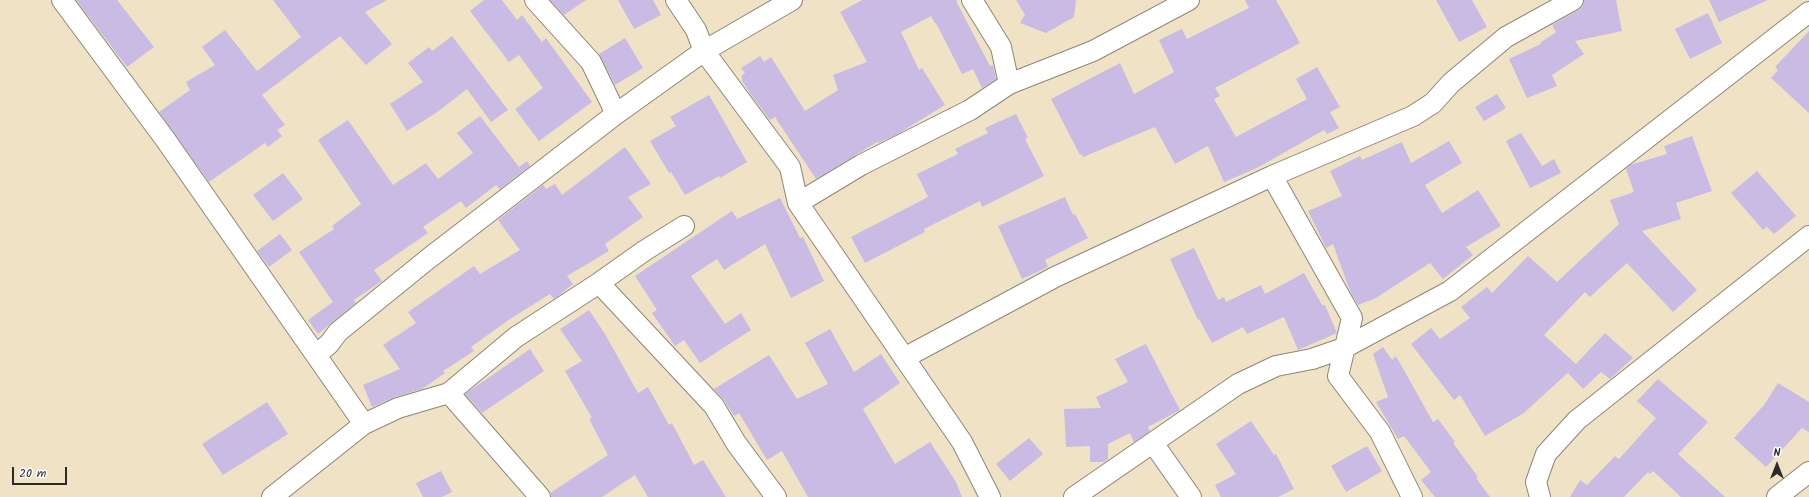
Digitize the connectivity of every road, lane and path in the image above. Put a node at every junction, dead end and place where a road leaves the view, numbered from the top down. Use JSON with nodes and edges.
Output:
{"nodes":[{"id":1,"x":62,"y":0,"type":"edge"},
{"id":2,"x":535,"y":0,"type":"edge"},
{"id":3,"x":676,"y":0,"type":"edge"},
{"id":4,"x":792,"y":0,"type":"edge"},
{"id":5,"x":972,"y":0,"type":"edge"},
{"id":6,"x":1189,"y":0,"type":"edge"},
{"id":7,"x":1573,"y":0,"type":"edge"},
{"id":8,"x":1809,"y":12,"type":"edge"},
{"id":9,"x":704,"y":51,"type":"junction"},
{"id":10,"x":1009,"y":84,"type":"junction"},
{"id":11,"x":616,"y":114,"type":"junction"},
{"id":12,"x":1272,"y":176,"type":"junction"},
{"id":13,"x":798,"y":203,"type":"junction"},
{"id":14,"x":684,"y":226,"type":"dead end"},
{"id":15,"x":1809,"y":236,"type":"edge"},
{"id":16,"x":599,"y":283,"type":"junction"},
{"id":17,"x":1344,"y":348,"type":"junction"},
{"id":18,"x":316,"y":354,"type":"junction"},
{"id":19,"x":904,"y":358,"type":"junction"},
{"id":20,"x":450,"y":393,"type":"junction"},
{"id":21,"x":364,"y":424,"type":"junction"},
{"id":22,"x":1153,"y":444,"type":"junction"},
{"id":23,"x":1809,"y":472,"type":"edge"},
{"id":24,"x":272,"y":497,"type":"edge"},
{"id":25,"x":540,"y":497,"type":"edge"},
{"id":26,"x":776,"y":497,"type":"edge"},
{"id":27,"x":990,"y":497,"type":"edge"},
{"id":28,"x":1074,"y":497,"type":"edge"},
{"id":29,"x":1191,"y":497,"type":"edge"},
{"id":30,"x":1412,"y":497,"type":"edge"},
{"id":31,"x":1540,"y":497,"type":"edge"},
{"id":32,"x":1777,"y":497,"type":"edge"}],
"edges":[{"from":1,"to":18,"type":"street"},
{"from":2,"to":11,"type":"street"},
{"from":3,"to":9,"type":"street"},
{"from":4,"to":9,"type":"street"},
{"from":5,"to":10,"type":"street"},
{"from":6,"to":10,"type":"street"},
{"from":7,"to":12,"type":"street"},
{"from":8,"to":17,"type":"street"},
{"from":9,"to":11,"type":"street"},
{"from":9,"to":13,"type":"street"},
{"from":10,"to":13,"type":"street"},
{"from":11,"to":18,"type":"street"},
{"from":12,"to":17,"type":"street"},
{"from":12,"to":19,"type":"street"},
{"from":13,"to":19,"type":"street"},
{"from":14,"to":16,"type":"street"},
{"from":15,"to":31,"type":"street"},
{"from":16,"to":20,"type":"street"},
{"from":16,"to":26,"type":"street"},
{"from":17,"to":22,"type":"street"},
{"from":17,"to":30,"type":"street"},
{"from":18,"to":21,"type":"street"},
{"from":19,"to":27,"type":"street"},
{"from":20,"to":21,"type":"street"},
{"from":20,"to":25,"type":"street"},
{"from":21,"to":24,"type":"street"},
{"from":22,"to":28,"type":"street"},
{"from":22,"to":29,"type":"street"},
{"from":23,"to":32,"type":"street"}]}
